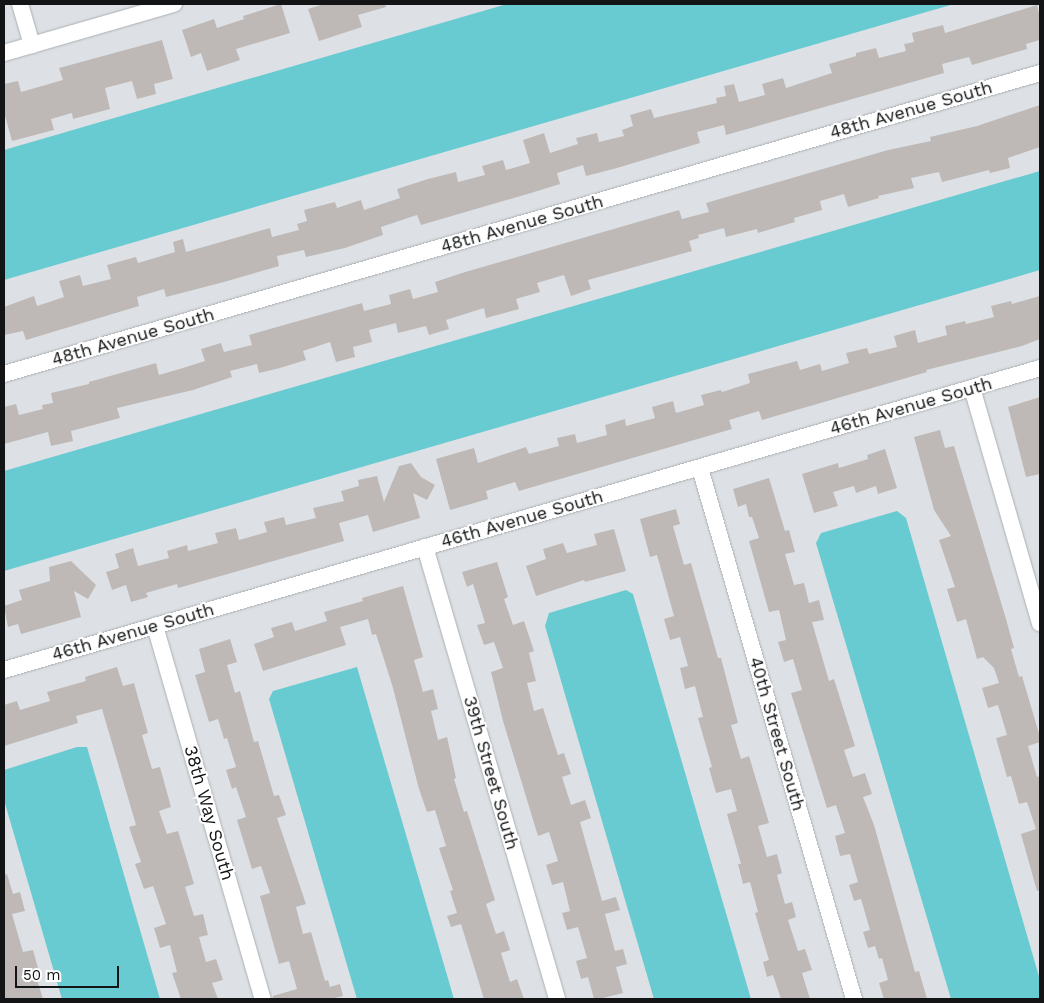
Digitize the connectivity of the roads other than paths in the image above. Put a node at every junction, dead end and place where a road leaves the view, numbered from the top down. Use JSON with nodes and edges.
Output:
{"nodes":[{"id":1,"x":20,"y":4,"type":"edge"},
{"id":2,"x":174,"y":4,"type":"edge"},
{"id":3,"x":32,"y":45,"type":"junction"},
{"id":4,"x":4,"y":53,"type":"edge"},
{"id":5,"x":1040,"y":73,"type":"edge"},
{"id":6,"x":1040,"y":368,"type":"edge"},
{"id":7,"x":4,"y":374,"type":"edge"},
{"id":8,"x":972,"y":388,"type":"junction"},
{"id":9,"x":700,"y":468,"type":"junction"},
{"id":10,"x":425,"y":548,"type":"junction"},
{"id":11,"x":1040,"y":623,"type":"edge"},
{"id":12,"x":155,"y":626,"type":"junction"},
{"id":13,"x":4,"y":670,"type":"edge"},
{"id":14,"x":263,"y":999,"type":"edge"},
{"id":15,"x":557,"y":999,"type":"edge"},
{"id":16,"x":854,"y":999,"type":"edge"}],
"edges":[{"from":1,"to":3,"type":"street"},
{"from":2,"to":3,"type":"street"},
{"from":3,"to":4,"type":"street"},
{"from":5,"to":7,"type":"street","name":"48th Avenue South"},
{"from":6,"to":8,"type":"street","name":"46th Avenue South"},
{"from":8,"to":9,"type":"street","name":"46th Avenue South"},
{"from":8,"to":11,"type":"street"},
{"from":9,"to":10,"type":"street","name":"46th Avenue South"},
{"from":9,"to":16,"type":"street","name":"40th Street South"},
{"from":10,"to":12,"type":"street","name":"46th Avenue South"},
{"from":10,"to":15,"type":"street","name":"39th Street South"},
{"from":12,"to":13,"type":"street","name":"46th Avenue South"},
{"from":12,"to":14,"type":"street","name":"38th Way South"}]}
